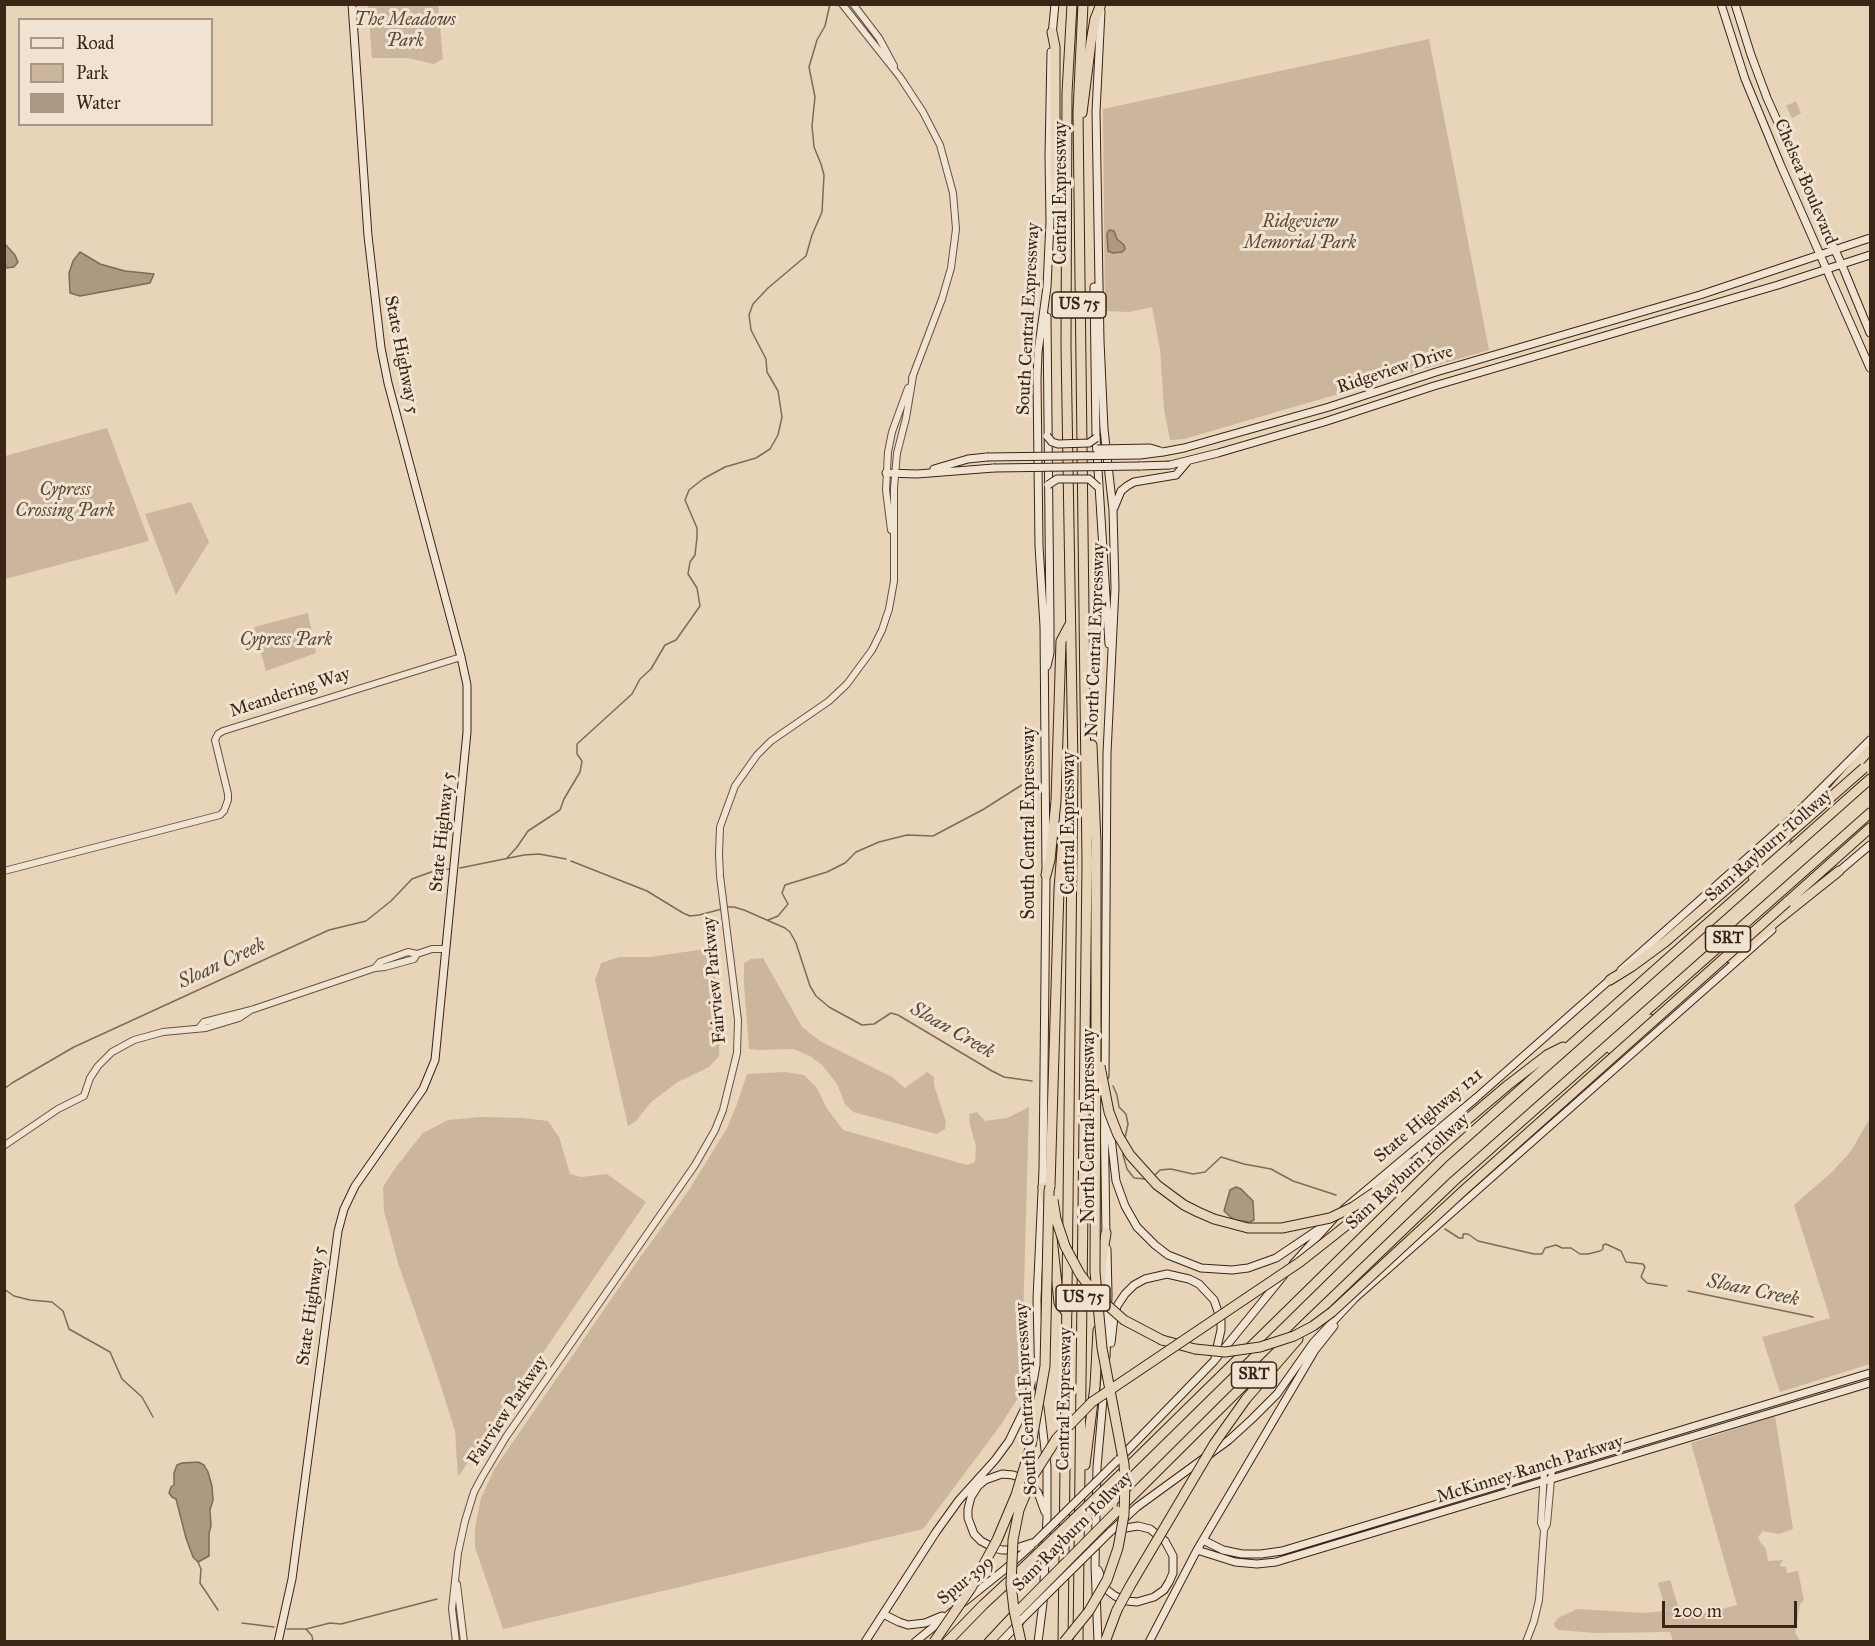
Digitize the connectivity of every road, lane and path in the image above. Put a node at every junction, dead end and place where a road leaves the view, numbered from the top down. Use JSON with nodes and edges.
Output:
{"nodes":[{"id":1,"x":352,"y":4,"type":"edge"},
{"id":2,"x":842,"y":4,"type":"edge"},
{"id":3,"x":854,"y":4,"type":"edge"},
{"id":4,"x":1055,"y":4,"type":"edge"},
{"id":5,"x":1072,"y":4,"type":"edge"},
{"id":6,"x":1083,"y":4,"type":"edge"},
{"id":7,"x":1101,"y":4,"type":"edge"},
{"id":8,"x":1721,"y":4,"type":"edge"},
{"id":9,"x":1735,"y":4,"type":"edge"},
{"id":10,"x":1052,"y":32,"type":"junction"},
{"id":11,"x":900,"y":77,"type":"junction"},
{"id":12,"x":1078,"y":130,"type":"junction"},
{"id":13,"x":1098,"y":238,"type":"junction"},
{"id":14,"x":1870,"y":238,"type":"edge"},
{"id":15,"x":1066,"y":242,"type":"junction"},
{"id":16,"x":1835,"y":250,"type":"junction"},
{"id":17,"x":1820,"y":255,"type":"junction"},
{"id":18,"x":1870,"y":255,"type":"edge"},
{"id":19,"x":1842,"y":264,"type":"junction"},
{"id":20,"x":1826,"y":269,"type":"junction"},
{"id":21,"x":1047,"y":287,"type":"junction"},
{"id":22,"x":1870,"y":333,"type":"edge"},
{"id":23,"x":1500,"y":353,"type":"junction"},
{"id":24,"x":1504,"y":366,"type":"junction"},
{"id":25,"x":1870,"y":368,"type":"edge"},
{"id":26,"x":913,"y":376,"type":"junction"},
{"id":27,"x":1263,"y":426,"type":"junction"},
{"id":28,"x":1047,"y":436,"type":"junction"},
{"id":29,"x":1096,"y":438,"type":"junction"},
{"id":30,"x":1267,"y":439,"type":"junction"},
{"id":31,"x":1097,"y":452,"type":"junction"},
{"id":32,"x":1047,"y":456,"type":"junction"},
{"id":33,"x":1186,"y":462,"type":"junction"},
{"id":34,"x":1047,"y":467,"type":"junction"},
{"id":35,"x":1097,"y":467,"type":"junction"},
{"id":36,"x":886,"y":473,"type":"junction"},
{"id":37,"x":895,"y":474,"type":"junction"},
{"id":38,"x":917,"y":474,"type":"junction"},
{"id":39,"x":1048,"y":485,"type":"junction"},
{"id":40,"x":1098,"y":487,"type":"junction"},
{"id":41,"x":1113,"y":510,"type":"junction"},
{"id":42,"x":894,"y":554,"type":"junction"},
{"id":43,"x":1070,"y":624,"type":"junction"},
{"id":44,"x":1085,"y":632,"type":"junction"},
{"id":45,"x":461,"y":657,"type":"junction"},
{"id":46,"x":1110,"y":668,"type":"junction"},
{"id":47,"x":1045,"y":680,"type":"junction"},
{"id":48,"x":1870,"y":740,"type":"edge"},
{"id":49,"x":1870,"y":749,"type":"edge"},
{"id":50,"x":1867,"y":765,"type":"edge"},
{"id":51,"x":1870,"y":780,"type":"edge"},
{"id":52,"x":1870,"y":813,"type":"edge"},
{"id":53,"x":1072,"y":825,"type":"junction"},
{"id":54,"x":1870,"y":828,"type":"edge"},
{"id":55,"x":1870,"y":845,"type":"edge"},
{"id":56,"x":4,"y":871,"type":"edge"},
{"id":57,"x":1839,"y":871,"type":"junction"},
{"id":58,"x":1046,"y":875,"type":"junction"},
{"id":59,"x":1744,"y":892,"type":"junction"},
{"id":60,"x":446,"y":949,"type":"junction"},
{"id":61,"x":1610,"y":980,"type":"junction"},
{"id":62,"x":1096,"y":1030,"type":"junction"},
{"id":63,"x":1576,"y":1040,"type":"junction"},
{"id":64,"x":1585,"y":1064,"type":"junction"},
{"id":65,"x":1105,"y":1078,"type":"junction"},
{"id":66,"x":5,"y":1144,"type":"edge"},
{"id":67,"x":1047,"y":1186,"type":"junction"},
{"id":68,"x":1378,"y":1195,"type":"junction"},
{"id":69,"x":1332,"y":1220,"type":"junction"},
{"id":70,"x":1106,"y":1233,"type":"junction"},
{"id":71,"x":1375,"y":1282,"type":"junction"},
{"id":72,"x":1331,"y":1301,"type":"junction"},
{"id":73,"x":1067,"y":1313,"type":"junction"},
{"id":74,"x":1037,"y":1353,"type":"junction"},
{"id":75,"x":1107,"y":1354,"type":"junction"},
{"id":76,"x":1214,"y":1361,"type":"junction"},
{"id":77,"x":1870,"y":1373,"type":"edge"},
{"id":78,"x":1870,"y":1383,"type":"edge"},
{"id":79,"x":1552,"y":1469,"type":"junction"},
{"id":80,"x":1544,"y":1472,"type":"junction"},
{"id":81,"x":1081,"y":1476,"type":"junction"},
{"id":82,"x":1548,"y":1480,"type":"junction"},
{"id":83,"x":1047,"y":1517,"type":"junction"},
{"id":84,"x":1114,"y":1529,"type":"junction"},
{"id":85,"x":1203,"y":1540,"type":"junction"},
{"id":86,"x":1035,"y":1542,"type":"joint"},
{"id":87,"x":1025,"y":1549,"type":"junction"},
{"id":88,"x":1197,"y":1550,"type":"junction"},
{"id":89,"x":1282,"y":1551,"type":"junction"},
{"id":90,"x":1259,"y":1564,"type":"junction"},
{"id":91,"x":1095,"y":1565,"type":"junction"},
{"id":92,"x":456,"y":1572,"type":"junction"},
{"id":93,"x":983,"y":1605,"type":"junction"},
{"id":94,"x":953,"y":1611,"type":"junction"},
{"id":95,"x":883,"y":1614,"type":"junction"},
{"id":96,"x":278,"y":1641,"type":"edge"},
{"id":97,"x":456,"y":1641,"type":"edge"},
{"id":98,"x":464,"y":1641,"type":"edge"},
{"id":99,"x":865,"y":1641,"type":"edge"},
{"id":100,"x":915,"y":1641,"type":"edge"},
{"id":101,"x":934,"y":1641,"type":"edge"},
{"id":102,"x":947,"y":1641,"type":"edge"},
{"id":103,"x":989,"y":1641,"type":"edge"},
{"id":104,"x":1000,"y":1641,"type":"edge"},
{"id":105,"x":1021,"y":1641,"type":"edge"},
{"id":106,"x":1038,"y":1641,"type":"edge"},
{"id":107,"x":1063,"y":1641,"type":"edge"},
{"id":108,"x":1078,"y":1641,"type":"edge"},
{"id":109,"x":1098,"y":1641,"type":"edge"},
{"id":110,"x":1105,"y":1641,"type":"edge"},
{"id":111,"x":1149,"y":1641,"type":"edge"},
{"id":112,"x":1526,"y":1641,"type":"edge"}],
"edges":[{"from":1,"to":45,"type":"main road","name":"State Highway 5"},
{"from":2,"to":11,"type":"street","name":"Fairview Parkway"},
{"from":3,"to":11,"type":"street","name":"Fairview Parkway"},
{"from":4,"to":10,"type":"main road","name":"South Central Expressway"},
{"from":5,"to":15,"type":"highway","name":"Central Expressway","number":"US 75"},
{"from":6,"to":12,"type":"highway","name":"Central Expressway","number":"US 75"},
{"from":7,"to":12,"type":"highway"},
{"from":7,"to":13,"type":"main road","name":"North Central Expressway"},
{"from":8,"to":17,"type":"main road","name":"Chelsea Boulevard"},
{"from":9,"to":16,"type":"main road","name":"Chelsea Boulevard"},
{"from":10,"to":15,"type":"highway"},
{"from":10,"to":21,"type":"main road","name":"South Central Expressway"},
{"from":11,"to":26,"type":"street","name":"Fairview Parkway"},
{"from":12,"to":44,"type":"highway","name":"Central Expressway","number":"US 75"},
{"from":13,"to":29,"type":"main road"},
{"from":13,"to":41,"type":"main road","name":"North Central Expressway"},
{"from":14,"to":16,"type":"main road","name":"Ridgeview Drive"},
{"from":15,"to":43,"type":"highway","name":"Central Expressway","number":"US 75"},
{"from":16,"to":17,"type":"main road","name":"Ridgeview Drive"},
{"from":16,"to":19,"type":"main road","name":"Chelsea Boulevard"},
{"from":17,"to":20,"type":"main road","name":"Chelsea Boulevard"},
{"from":17,"to":23,"type":"main road","name":"Ridgeview Drive"},
{"from":18,"to":19,"type":"main road","name":"Ridgeview Drive"},
{"from":19,"to":20,"type":"main road","name":"Ridgeview Drive"},
{"from":19,"to":22,"type":"main road","name":"Chelsea Boulevard"},
{"from":20,"to":24,"type":"main road","name":"Ridgeview Drive"},
{"from":20,"to":25,"type":"main road","name":"Chelsea Boulevard"},
{"from":21,"to":28,"type":"main road"},
{"from":21,"to":47,"type":"main road","name":"South Central Expressway"},
{"from":23,"to":24,"type":"main road"},
{"from":23,"to":27,"type":"main road","name":"Ridgeview Drive"},
{"from":24,"to":30,"type":"main road","name":"Ridgeview Drive"},
{"from":26,"to":36,"type":"street","name":"Fairview Parkway"},
{"from":26,"to":37,"type":"street","name":"Fairview Parkway"},
{"from":27,"to":30,"type":"main road"},
{"from":27,"to":31,"type":"main road","name":"Ridgeview Drive","bridge":true},
{"from":28,"to":29,"type":"main road","bridge":true},
{"from":28,"to":32,"type":"main road","bridge":true},
{"from":29,"to":31,"type":"main road","bridge":true},
{"from":30,"to":33,"type":"main road","name":"Ridgeview Drive"},
{"from":31,"to":32,"type":"main road","name":"Ridgeview Drive","bridge":true},
{"from":31,"to":35,"type":"main road","bridge":true},
{"from":32,"to":34,"type":"main road","bridge":true},
{"from":32,"to":38,"type":"main road","name":"Ridgeview Drive","bridge":true},
{"from":33,"to":35,"type":"main road","name":"Ridgeview Drive","bridge":true},
{"from":33,"to":41,"type":"main road"},
{"from":34,"to":35,"type":"main road","name":"Ridgeview Drive","bridge":true},
{"from":34,"to":38,"type":"main road","name":"Ridgeview Drive","bridge":true},
{"from":34,"to":39,"type":"main road","bridge":true},
{"from":35,"to":40,"type":"main road","bridge":true},
{"from":36,"to":37,"type":"main road","name":"Ridgeview Drive"},
{"from":36,"to":42,"type":"street","name":"Fairview Parkway"},
{"from":37,"to":38,"type":"main road","name":"Ridgeview Drive"},
{"from":37,"to":42,"type":"street","name":"Fairview Parkway"},
{"from":39,"to":40,"type":"main road","bridge":true},
{"from":39,"to":47,"type":"main road"},
{"from":40,"to":46,"type":"main road"},
{"from":41,"to":46,"type":"main road","name":"North Central Expressway"},
{"from":42,"to":92,"type":"street","name":"Fairview Parkway"},
{"from":43,"to":53,"type":"highway","name":"Central Expressway","number":"US 75"},
{"from":43,"to":58,"type":"highway"},
{"from":44,"to":62,"type":"highway"},
{"from":44,"to":81,"type":"highway","name":"Central Expressway","number":"US 75"},
{"from":45,"to":56,"type":"street","name":"Meandering Way"},
{"from":45,"to":60,"type":"main road","name":"State Highway 5"},
{"from":46,"to":65,"type":"main road","name":"North Central Expressway"},
{"from":47,"to":58,"type":"main road","name":"South Central Expressway"},
{"from":48,"to":61,"type":"main road","name":"State Highway 121"},
{"from":49,"to":59,"type":"highway"},
{"from":50,"to":61,"type":"highway","bridge":true},
{"from":51,"to":59,"type":"highway","name":"Sam Rayburn Tollway","number":"SRT"},
{"from":52,"to":64,"type":"highway","name":"Sam Rayburn Tollway","number":"SRT"},
{"from":53,"to":67,"type":"highway"},
{"from":53,"to":73,"type":"highway","name":"Central Expressway","number":"US 75"},
{"from":54,"to":67,"type":"highway","bridge":true},
{"from":55,"to":57,"type":"main road"},
{"from":57,"to":64,"type":"highway"},
{"from":57,"to":71,"type":"main road"},
{"from":58,"to":67,"type":"main road","name":"South Central Expressway"},
{"from":59,"to":63,"type":"highway","name":"Sam Rayburn Tollway","number":"SRT"},
{"from":60,"to":66,"type":"street"},
{"from":60,"to":96,"type":"main road","name":"State Highway 5"},
{"from":61,"to":69,"type":"main road","name":"State Highway 121"},
{"from":62,"to":68,"type":"highway","bridge":true},
{"from":62,"to":107,"type":"highway","bridge":true},
{"from":63,"to":68,"type":"highway"},
{"from":63,"to":93,"type":"highway","name":"Sam Rayburn Tollway","number":"SRT","bridge":true},
{"from":64,"to":72,"type":"highway","name":"Sam Rayburn Tollway","number":"SRT"},
{"from":65,"to":69,"type":"main road"},
{"from":65,"to":70,"type":"main road","name":"North Central Expressway"},
{"from":67,"to":73,"type":"highway"},
{"from":67,"to":74,"type":"main road","name":"South Central Expressway"},
{"from":67,"to":101,"type":"highway","bridge":true},
{"from":68,"to":105,"type":"highway","bridge":true},
{"from":69,"to":76,"type":"main road","name":"State Highway 121"},
{"from":70,"to":75,"type":"main road","name":"North Central Expressway"},
{"from":70,"to":81,"type":"highway"},
{"from":71,"to":84,"type":"main road"},
{"from":71,"to":85,"type":"main road"},
{"from":72,"to":103,"type":"highway","name":"Sam Rayburn Tollway","number":"SRT","bridge":true},
{"from":72,"to":110,"type":"highway","bridge":true},
{"from":73,"to":107,"type":"highway","name":"Central Expressway","number":"US 75"},
{"from":74,"to":83,"type":"main road","name":"South Central Expressway"},
{"from":74,"to":95,"type":"main road"},
{"from":75,"to":76,"type":"main road"},
{"from":75,"to":91,"type":"main road","name":"North Central Expressway"},
{"from":76,"to":86,"type":"main road","name":"State Highway 121","bridge":true},
{"from":77,"to":79,"type":"main road","name":"McKinney Ranch Parkway"},
{"from":78,"to":82,"type":"main road","name":"McKinney Ranch Parkway"},
{"from":79,"to":80,"type":"main road","name":"McKinney Ranch Parkway"},
{"from":79,"to":82,"type":"street"},
{"from":80,"to":82,"type":"street"},
{"from":80,"to":89,"type":"main road","name":"McKinney Ranch Parkway"},
{"from":81,"to":108,"type":"highway","name":"Central Expressway","number":"US 75"},
{"from":82,"to":90,"type":"main road","name":"McKinney Ranch Parkway"},
{"from":82,"to":112,"type":"street"},
{"from":83,"to":87,"type":"main road"},
{"from":83,"to":106,"type":"main road","name":"South Central Expressway"},
{"from":84,"to":91,"type":"main road"},
{"from":84,"to":104,"type":"main road","bridge":true},
{"from":85,"to":88,"type":"main road"},
{"from":85,"to":89,"type":"main road","name":"McKinney Ranch Parkway"},
{"from":86,"to":87,"type":"main road","name":"Spur 399"},
{"from":87,"to":94,"type":"main road","name":"Spur 399"},
{"from":88,"to":90,"type":"main road","name":"McKinney Ranch Parkway"},
{"from":88,"to":111,"type":"main road"},
{"from":89,"to":90,"type":"main road"},
{"from":91,"to":109,"type":"main road"},
{"from":92,"to":97,"type":"street","name":"Fairview Parkway"},
{"from":92,"to":98,"type":"street","name":"Fairview Parkway"},
{"from":93,"to":101,"type":"highway"},
{"from":93,"to":102,"type":"highway"},
{"from":94,"to":95,"type":"main road"},
{"from":94,"to":100,"type":"main road","name":"Spur 399"},
{"from":95,"to":99,"type":"main road"}]}
